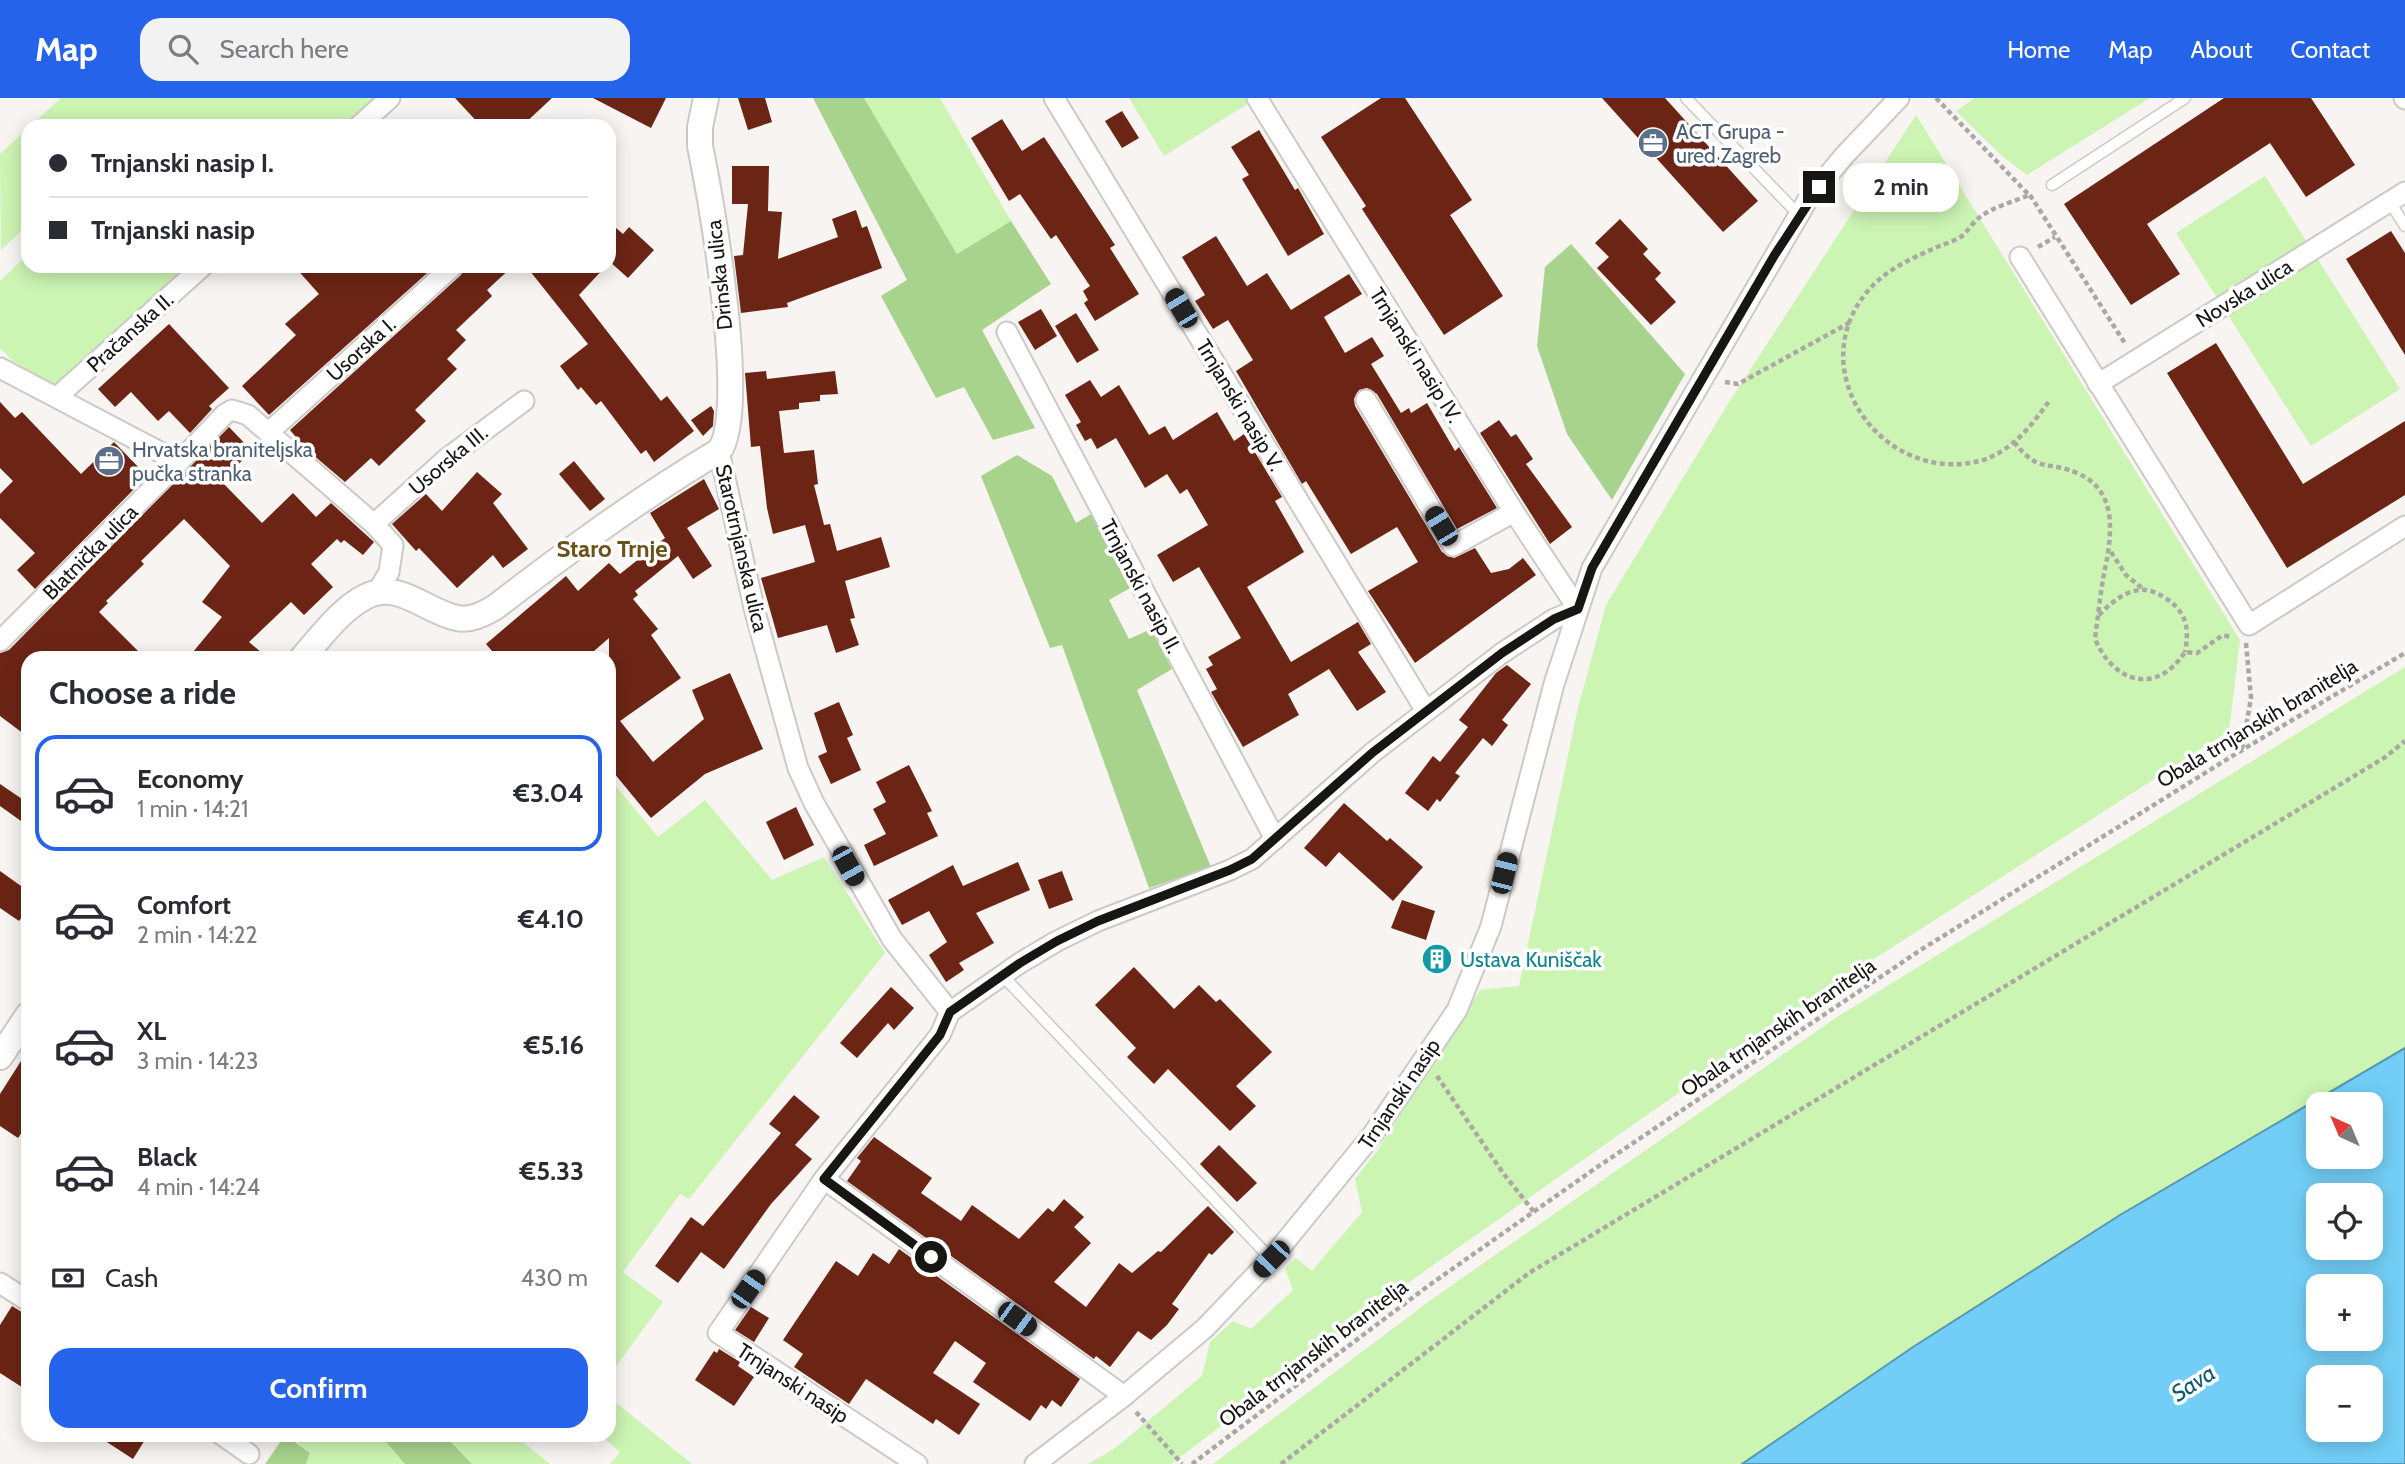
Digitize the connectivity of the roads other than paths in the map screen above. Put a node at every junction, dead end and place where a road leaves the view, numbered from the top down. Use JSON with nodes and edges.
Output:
{"nodes":[{"id":1,"x":390,"y":98,"type":"edge"},
{"id":2,"x":1054,"y":98,"type":"edge"},
{"id":3,"x":1257,"y":98,"type":"edge"},
{"id":4,"x":1686,"y":98,"type":"edge"},
{"id":5,"x":1899,"y":98,"type":"edge"},
{"id":6,"x":2185,"y":98,"type":"edge"},
{"id":7,"x":705,"y":99,"type":"edge"},
{"id":8,"x":367,"y":119,"type":"edge"},
{"id":9,"x":2052,"y":185,"type":"road end"},
{"id":10,"x":2398,"y":197,"type":"edge"},
{"id":11,"x":1799,"y":215,"type":"junction"},
{"id":12,"x":2405,"y":226,"type":"edge"},
{"id":13,"x":2020,"y":257,"type":"dead end"},
{"id":14,"x":195,"y":273,"type":"edge"},
{"id":15,"x":445,"y":273,"type":"edge"},
{"id":16,"x":1007,"y":332,"type":"dead end"},
{"id":17,"x":0,"y":368,"type":"edge"},
{"id":18,"x":2098,"y":384,"type":"junction"},
{"id":19,"x":57,"y":397,"type":"junction"},
{"id":20,"x":1367,"y":400,"type":"dead end"},
{"id":21,"x":524,"y":401,"type":"dead end"},
{"id":22,"x":269,"y":432,"type":"junction"},
{"id":23,"x":719,"y":451,"type":"junction"},
{"id":24,"x":179,"y":462,"type":"junction"},
{"id":25,"x":1514,"y":512,"type":"junction"},
{"id":26,"x":374,"y":524,"type":"junction"},
{"id":27,"x":2405,"y":526,"type":"edge"},
{"id":28,"x":378,"y":591,"type":"junction"},
{"id":29,"x":1578,"y":609,"type":"junction"},
{"id":30,"x":0,"y":642,"type":"edge"},
{"id":31,"x":309,"y":651,"type":"edge"},
{"id":32,"x":1426,"y":712,"type":"junction"},
{"id":33,"x":1275,"y":839,"type":"junction"},
{"id":34,"x":1002,"y":975,"type":"junction"},
{"id":35,"x":950,"y":1012,"type":"junction"},
{"id":36,"x":21,"y":1026,"type":"edge"},
{"id":37,"x":0,"y":1057,"type":"edge"},
{"id":38,"x":824,"y":1179,"type":"junction"},
{"id":39,"x":1271,"y":1259,"type":"junction"},
{"id":40,"x":0,"y":1283,"type":"edge"},
{"id":41,"x":21,"y":1296,"type":"edge"},
{"id":42,"x":1124,"y":1396,"type":"junction"},
{"id":43,"x":232,"y":1442,"type":"edge"},
{"id":44,"x":249,"y":1454,"type":"dead end"},
{"id":45,"x":917,"y":1464,"type":"edge"},
{"id":46,"x":1035,"y":1464,"type":"edge"}],
"edges":[{"from":1,"to":8,"type":"street"},
{"from":2,"to":32,"type":"street","name":"Trnjanski nasip V."},
{"from":3,"to":25,"type":"street","name":"Trnjanski nasip IV."},
{"from":4,"to":11,"type":"lane"},
{"from":5,"to":11,"type":"street","name":"Trnjanski nasip"},
{"from":6,"to":9,"type":"lane"},
{"from":7,"to":23,"type":"street","name":"Drinska ulica"},
{"from":10,"to":12,"type":"lane","name":"Novska ulica"},
{"from":10,"to":18,"type":"street","name":"Novska ulica"},
{"from":11,"to":29,"type":"street","name":"Trnjanski nasip"},
{"from":13,"to":18,"type":"street"},
{"from":14,"to":19,"type":"street","name":"Pračanska II."},
{"from":15,"to":22,"type":"street","name":"Usorska I."},
{"from":16,"to":33,"type":"street","name":"Trnjanski nasip II."},
{"from":17,"to":19,"type":"street"},
{"from":18,"to":27,"type":"street"},
{"from":19,"to":24,"type":"street"},
{"from":20,"to":25,"type":"street"},
{"from":21,"to":26,"type":"street","name":"Usorska III."},
{"from":22,"to":24,"type":"street","name":"Blatnička ulica"},
{"from":22,"to":26,"type":"street"},
{"from":23,"to":28,"type":"street","name":"Starotrnjanska ulica"},
{"from":23,"to":35,"type":"street","name":"Starotrnjanska ulica"},
{"from":24,"to":30,"type":"street","name":"Blatnička ulica"},
{"from":25,"to":29,"type":"street","name":"Trnjanski nasip IV."},
{"from":26,"to":28,"type":"street"},
{"from":28,"to":31,"type":"street"},
{"from":29,"to":32,"type":"street","name":"Trnjanski nasip"},
{"from":29,"to":39,"type":"street","name":"Trnjanski nasip"},
{"from":32,"to":33,"type":"street","name":"Trnjanski nasip"},
{"from":33,"to":34,"type":"street","name":"Trnjanski nasip"},
{"from":34,"to":35,"type":"street","name":"Trnjanski nasip"},
{"from":34,"to":39,"type":"lane"},
{"from":35,"to":38,"type":"street","name":"Trnjanski nasip"},
{"from":36,"to":37,"type":"street"},
{"from":38,"to":42,"type":"street"},
{"from":38,"to":45,"type":"street","name":"Trnjanski nasip"},
{"from":39,"to":42,"type":"street","name":"Trnjanski nasip"},
{"from":40,"to":41,"type":"street"},
{"from":42,"to":46,"type":"street","name":"Trnjanski nasip"},
{"from":43,"to":44,"type":"street"}]}
